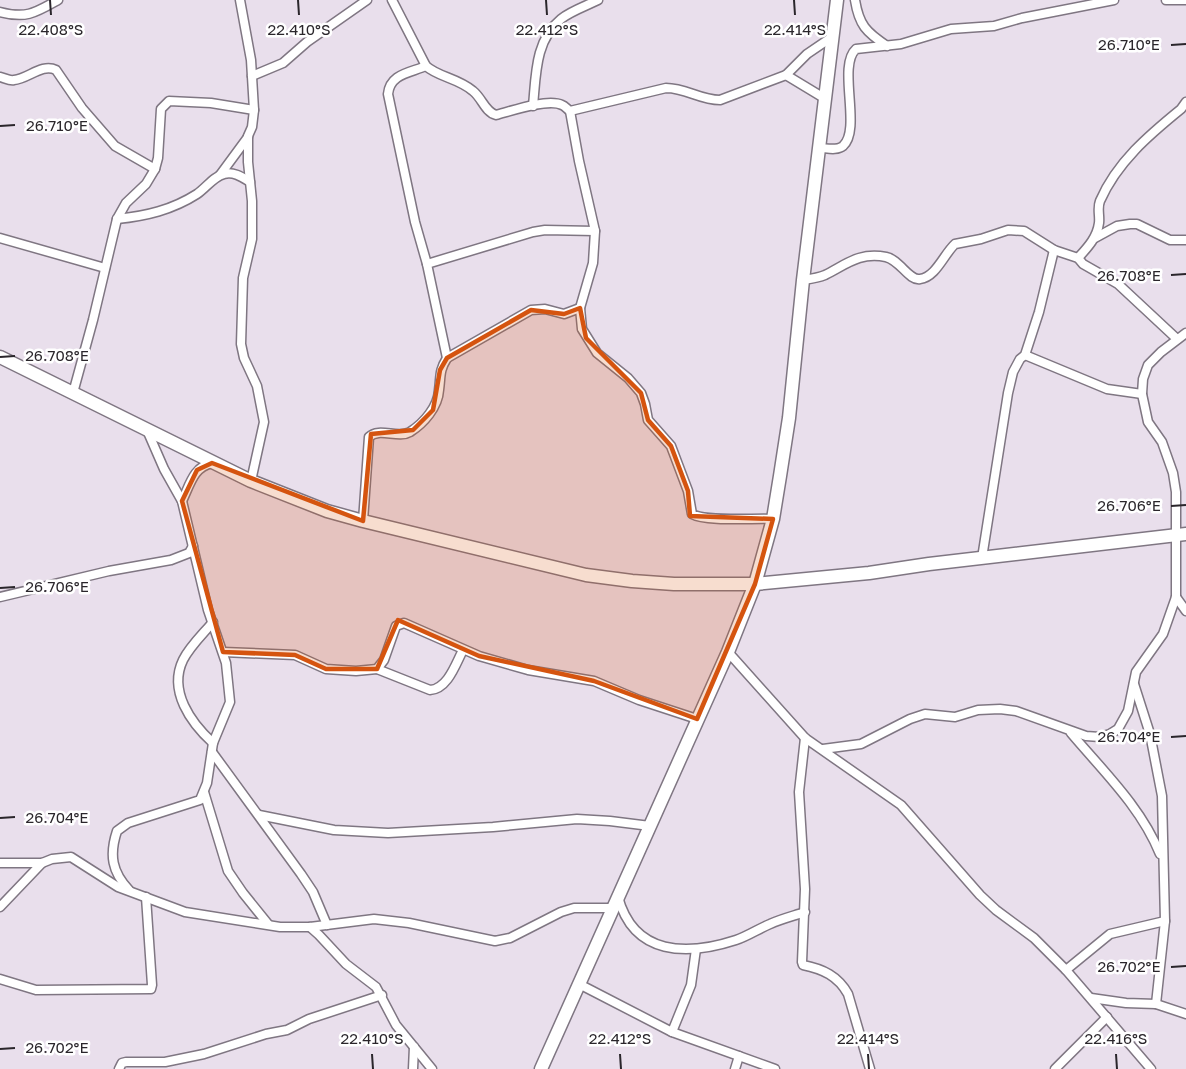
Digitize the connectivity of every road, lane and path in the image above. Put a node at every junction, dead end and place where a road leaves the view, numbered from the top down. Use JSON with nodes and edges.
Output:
{"nodes":[{"id":1,"x":58,"y":0,"type":"edge"},
{"id":2,"x":240,"y":0,"type":"edge"},
{"id":3,"x":367,"y":0,"type":"edge"},
{"id":4,"x":392,"y":0,"type":"edge"},
{"id":5,"x":598,"y":0,"type":"edge"},
{"id":6,"x":837,"y":0,"type":"edge"},
{"id":7,"x":855,"y":0,"type":"edge"},
{"id":8,"x":1114,"y":0,"type":"edge"},
{"id":9,"x":1166,"y":0,"type":"edge"},
{"id":10,"x":1186,"y":0,"type":"edge"},
{"id":11,"x":0,"y":12,"type":"edge"},
{"id":12,"x":832,"y":37,"type":"junction"},
{"id":13,"x":887,"y":46,"type":"junction"},
{"id":14,"x":426,"y":66,"type":"junction"},
{"id":15,"x":786,"y":75,"type":"junction"},
{"id":16,"x":0,"y":76,"type":"edge"},
{"id":17,"x":252,"y":76,"type":"junction"},
{"id":18,"x":824,"y":99,"type":"junction"},
{"id":19,"x":1186,"y":102,"type":"edge"},
{"id":20,"x":533,"y":106,"type":"junction"},
{"id":21,"x":254,"y":110,"type":"junction"},
{"id":22,"x":570,"y":111,"type":"junction"},
{"id":23,"x":248,"y":136,"type":"junction"},
{"id":24,"x":820,"y":148,"type":"junction"},
{"id":25,"x":155,"y":169,"type":"junction"},
{"id":26,"x":219,"y":175,"type":"junction"},
{"id":27,"x":250,"y":182,"type":"junction"},
{"id":28,"x":117,"y":219,"type":"junction"},
{"id":29,"x":595,"y":231,"type":"junction"},
{"id":30,"x":0,"y":238,"type":"edge"},
{"id":31,"x":1095,"y":238,"type":"junction"},
{"id":32,"x":1186,"y":240,"type":"edge"},
{"id":33,"x":1054,"y":250,"type":"junction"},
{"id":34,"x":1078,"y":258,"type":"junction"},
{"id":35,"x":427,"y":264,"type":"junction"},
{"id":36,"x":105,"y":268,"type":"junction"},
{"id":37,"x":803,"y":280,"type":"junction"},
{"id":38,"x":580,"y":308,"type":"junction"},
{"id":39,"x":1186,"y":333,"type":"edge"},
{"id":40,"x":1178,"y":339,"type":"junction"},
{"id":41,"x":1025,"y":355,"type":"junction"},
{"id":42,"x":0,"y":357,"type":"edge"},
{"id":43,"x":447,"y":358,"type":"junction"},
{"id":44,"x":73,"y":393,"type":"junction"},
{"id":45,"x":1142,"y":394,"type":"junction"},
{"id":46,"x":147,"y":430,"type":"junction"},
{"id":47,"x":212,"y":464,"type":"junction"},
{"id":48,"x":251,"y":481,"type":"junction"},
{"id":49,"x":182,"y":501,"type":"junction"},
{"id":50,"x":1186,"y":506,"type":"edge"},
{"id":51,"x":1176,"y":509,"type":"junction"},
{"id":52,"x":773,"y":519,"type":"junction"},
{"id":53,"x":363,"y":522,"type":"junction"},
{"id":54,"x":1181,"y":534,"type":"edge"},
{"id":55,"x":193,"y":546,"type":"junction"},
{"id":56,"x":982,"y":558,"type":"junction"},
{"id":57,"x":755,"y":584,"type":"junction"},
{"id":58,"x":0,"y":597,"type":"edge"},
{"id":59,"x":1176,"y":597,"type":"junction"},
{"id":60,"x":1186,"y":611,"type":"edge"},
{"id":61,"x":213,"y":622,"type":"junction"},
{"id":62,"x":464,"y":650,"type":"junction"},
{"id":63,"x":224,"y":652,"type":"junction"},
{"id":64,"x":728,"y":652,"type":"junction"},
{"id":65,"x":377,"y":669,"type":"junction"},
{"id":66,"x":1133,"y":681,"type":"junction"},
{"id":67,"x":697,"y":719,"type":"junction"},
{"id":68,"x":1071,"y":732,"type":"junction"},
{"id":69,"x":805,"y":738,"type":"junction"},
{"id":70,"x":212,"y":748,"type":"junction"},
{"id":71,"x":823,"y":749,"type":"junction"},
{"id":72,"x":204,"y":792,"type":"junction"},
{"id":73,"x":260,"y":815,"type":"junction"},
{"id":74,"x":650,"y":826,"type":"junction"},
{"id":75,"x":1163,"y":860,"type":"junction"},
{"id":76,"x":0,"y":863,"type":"edge"},
{"id":77,"x":42,"y":864,"type":"junction"},
{"id":78,"x":129,"y":891,"type":"junction"},
{"id":79,"x":618,"y":896,"type":"junction"},
{"id":80,"x":146,"y":897,"type":"junction"},
{"id":81,"x":0,"y":908,"type":"edge"},
{"id":82,"x":613,"y":908,"type":"junction"},
{"id":83,"x":805,"y":912,"type":"junction"},
{"id":84,"x":1164,"y":921,"type":"junction"},
{"id":85,"x":268,"y":924,"type":"junction"},
{"id":86,"x":327,"y":925,"type":"junction"},
{"id":87,"x":310,"y":927,"type":"junction"},
{"id":88,"x":696,"y":949,"type":"junction"},
{"id":89,"x":1066,"y":970,"type":"junction"},
{"id":90,"x":0,"y":979,"type":"edge"},
{"id":91,"x":579,"y":984,"type":"junction"},
{"id":92,"x":382,"y":995,"type":"junction"},
{"id":93,"x":1091,"y":998,"type":"junction"},
{"id":94,"x":1156,"y":1004,"type":"junction"},
{"id":95,"x":1184,"y":1011,"type":"edge"},
{"id":96,"x":1107,"y":1017,"type":"junction"},
{"id":97,"x":672,"y":1032,"type":"junction"},
{"id":98,"x":414,"y":1047,"type":"junction"},
{"id":99,"x":739,"y":1056,"type":"junction"},
{"id":100,"x":119,"y":1069,"type":"edge"},
{"id":101,"x":413,"y":1069,"type":"edge"},
{"id":102,"x":432,"y":1069,"type":"edge"},
{"id":103,"x":541,"y":1069,"type":"edge"},
{"id":104,"x":735,"y":1069,"type":"edge"},
{"id":105,"x":776,"y":1069,"type":"edge"},
{"id":106,"x":870,"y":1069,"type":"edge"},
{"id":107,"x":1055,"y":1069,"type":"edge"},
{"id":108,"x":1151,"y":1069,"type":"edge"}],
"edges":[{"from":1,"to":11,"type":"street"},
{"from":2,"to":17,"type":"street"},
{"from":3,"to":17,"type":"street"},
{"from":4,"to":14,"type":"street"},
{"from":5,"to":20,"type":"street"},
{"from":6,"to":12,"type":"street"},
{"from":7,"to":13,"type":"street"},
{"from":8,"to":13,"type":"street"},
{"from":9,"to":10,"type":"street"},
{"from":12,"to":15,"type":"street"},
{"from":12,"to":18,"type":"street"},
{"from":13,"to":24,"type":"street"},
{"from":14,"to":20,"type":"street"},
{"from":14,"to":35,"type":"street"},
{"from":15,"to":18,"type":"street"},
{"from":15,"to":22,"type":"street"},
{"from":16,"to":25,"type":"street"},
{"from":17,"to":21,"type":"street"},
{"from":18,"to":24,"type":"street"},
{"from":19,"to":31,"type":"street"},
{"from":20,"to":22,"type":"street"},
{"from":21,"to":23,"type":"street"},
{"from":21,"to":25,"type":"street"},
{"from":22,"to":29,"type":"street"},
{"from":23,"to":26,"type":"street"},
{"from":23,"to":27,"type":"street"},
{"from":24,"to":37,"type":"street"},
{"from":25,"to":28,"type":"street"},
{"from":26,"to":27,"type":"street"},
{"from":26,"to":28,"type":"street"},
{"from":27,"to":48,"type":"street"},
{"from":28,"to":36,"type":"street"},
{"from":29,"to":35,"type":"street"},
{"from":29,"to":38,"type":"street"},
{"from":30,"to":36,"type":"street"},
{"from":31,"to":32,"type":"street"},
{"from":31,"to":34,"type":"street"},
{"from":33,"to":34,"type":"street"},
{"from":33,"to":37,"type":"street"},
{"from":33,"to":41,"type":"street"},
{"from":34,"to":40,"type":"street"},
{"from":35,"to":43,"type":"street"},
{"from":36,"to":44,"type":"street"},
{"from":37,"to":52,"type":"street"},
{"from":38,"to":43,"type":"street"},
{"from":38,"to":52,"type":"street"},
{"from":39,"to":40,"type":"street"},
{"from":40,"to":45,"type":"street"},
{"from":41,"to":45,"type":"street"},
{"from":41,"to":56,"type":"street"},
{"from":42,"to":44,"type":"street"},
{"from":43,"to":53,"type":"street"},
{"from":44,"to":46,"type":"street"},
{"from":45,"to":51,"type":"street"},
{"from":46,"to":47,"type":"street"},
{"from":46,"to":49,"type":"street"},
{"from":47,"to":48,"type":"street"},
{"from":47,"to":49,"type":"street"},
{"from":48,"to":53,"type":"street"},
{"from":49,"to":55,"type":"street"},
{"from":50,"to":51,"type":"street"},
{"from":51,"to":54,"type":"street"},
{"from":52,"to":57,"type":"street"},
{"from":53,"to":57,"type":"street"},
{"from":54,"to":56,"type":"street"},
{"from":54,"to":59,"type":"street"},
{"from":55,"to":58,"type":"street"},
{"from":55,"to":61,"type":"street"},
{"from":56,"to":57,"type":"street"},
{"from":57,"to":64,"type":"street"},
{"from":59,"to":60,"type":"street"},
{"from":59,"to":66,"type":"street"},
{"from":61,"to":63,"type":"street"},
{"from":61,"to":70,"type":"street"},
{"from":62,"to":65,"type":"street"},
{"from":62,"to":65,"type":"street"},
{"from":62,"to":67,"type":"street"},
{"from":63,"to":65,"type":"street"},
{"from":63,"to":70,"type":"street"},
{"from":64,"to":67,"type":"street"},
{"from":64,"to":69,"type":"street"},
{"from":66,"to":68,"type":"street"},
{"from":66,"to":75,"type":"street"},
{"from":67,"to":74,"type":"street"},
{"from":68,"to":71,"type":"street"},
{"from":68,"to":75,"type":"street"},
{"from":69,"to":71,"type":"street"},
{"from":69,"to":83,"type":"street"},
{"from":70,"to":72,"type":"street"},
{"from":70,"to":73,"type":"street"},
{"from":71,"to":89,"type":"street"},
{"from":72,"to":78,"type":"street"},
{"from":72,"to":85,"type":"street"},
{"from":73,"to":74,"type":"street"},
{"from":73,"to":86,"type":"street"},
{"from":74,"to":79,"type":"street"},
{"from":75,"to":84,"type":"street"},
{"from":76,"to":77,"type":"street"},
{"from":77,"to":78,"type":"street"},
{"from":77,"to":81,"type":"street"},
{"from":78,"to":80,"type":"street"},
{"from":79,"to":82,"type":"street"},
{"from":79,"to":88,"type":"street"},
{"from":80,"to":85,"type":"street"},
{"from":80,"to":90,"type":"street"},
{"from":82,"to":86,"type":"street"},
{"from":82,"to":91,"type":"street"},
{"from":83,"to":88,"type":"street"},
{"from":83,"to":106,"type":"street"},
{"from":84,"to":89,"type":"street"},
{"from":84,"to":94,"type":"street"},
{"from":85,"to":87,"type":"street"},
{"from":86,"to":87,"type":"street"},
{"from":87,"to":92,"type":"street"},
{"from":88,"to":97,"type":"street"},
{"from":89,"to":93,"type":"street"},
{"from":91,"to":97,"type":"street"},
{"from":91,"to":103,"type":"street"},
{"from":92,"to":98,"type":"street"},
{"from":92,"to":100,"type":"street"},
{"from":93,"to":94,"type":"street"},
{"from":93,"to":96,"type":"street"},
{"from":94,"to":95,"type":"street"},
{"from":96,"to":107,"type":"street"},
{"from":96,"to":108,"type":"street"},
{"from":97,"to":99,"type":"street"},
{"from":98,"to":101,"type":"street"},
{"from":98,"to":102,"type":"street"},
{"from":99,"to":104,"type":"street"},
{"from":99,"to":105,"type":"street"}]}
